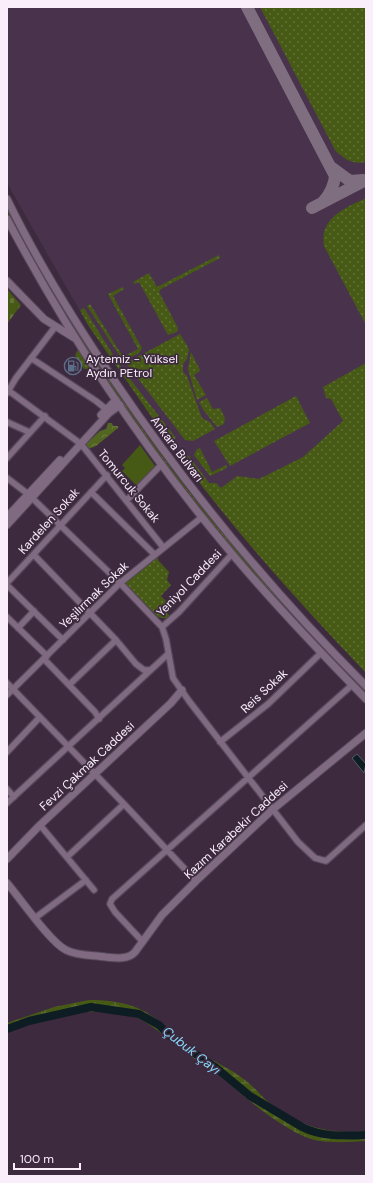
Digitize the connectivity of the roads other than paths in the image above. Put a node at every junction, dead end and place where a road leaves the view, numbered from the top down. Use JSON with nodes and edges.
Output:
{"nodes":[{"id":1,"x":7,"y":199,"type":"edge"},
{"id":2,"x":7,"y":219,"type":"edge"},
{"id":3,"x":7,"y":281,"type":"edge"},
{"id":4,"x":55,"y":327,"type":"junction"},
{"id":5,"x":76,"y":339,"type":"junction"},
{"id":6,"x":31,"y":358,"type":"junction"},
{"id":7,"x":8,"y":393,"type":"edge"},
{"id":8,"x":118,"y":402,"type":"junction"},
{"id":9,"x":106,"y":409,"type":"junction"},
{"id":10,"x":45,"y":416,"type":"junction"},
{"id":11,"x":7,"y":422,"type":"edge"},
{"id":12,"x":29,"y":432,"type":"junction"},
{"id":13,"x":79,"y":442,"type":"junction"},
{"id":14,"x":7,"y":458,"type":"edge"},
{"id":15,"x":162,"y":464,"type":"junction"},
{"id":16,"x":107,"y":475,"type":"junction"},
{"id":17,"x":7,"y":478,"type":"edge"},
{"id":18,"x":91,"y":492,"type":"junction"},
{"id":19,"x":30,"y":496,"type":"junction"},
{"id":20,"x":127,"y":500,"type":"junction"},
{"id":21,"x":7,"y":517,"type":"edge"},
{"id":22,"x":202,"y":517,"type":"junction"},
{"id":23,"x":7,"y":525,"type":"edge"},
{"id":24,"x":60,"y":526,"type":"junction"},
{"id":25,"x":163,"y":547,"type":"junction"},
{"id":26,"x":154,"y":554,"type":"junction"},
{"id":27,"x":232,"y":554,"type":"junction"},
{"id":28,"x":34,"y":555,"type":"junction"},
{"id":29,"x":120,"y":583,"type":"junction"},
{"id":30,"x":7,"y":584,"type":"edge"},
{"id":31,"x":34,"y":611,"type":"junction"},
{"id":32,"x":90,"y":613,"type":"junction"},
{"id":33,"x":7,"y":617,"type":"edge"},
{"id":34,"x":162,"y":626,"type":"junction"},
{"id":35,"x":18,"y":628,"type":"junction"},
{"id":36,"x":63,"y":640,"type":"junction"},
{"id":37,"x":116,"y":640,"type":"junction"},
{"id":38,"x":322,"y":653,"type":"junction"},
{"id":39,"x":168,"y":654,"type":"junction"},
{"id":40,"x":46,"y":658,"type":"junction"},
{"id":41,"x":150,"y":670,"type":"junction"},
{"id":42,"x":7,"y":683,"type":"edge"},
{"id":43,"x":69,"y":685,"type":"junction"},
{"id":44,"x":352,"y":685,"type":"junction"},
{"id":45,"x":366,"y":686,"type":"edge"},
{"id":46,"x":13,"y":689,"type":"junction"},
{"id":47,"x":182,"y":690,"type":"junction"},
{"id":48,"x":7,"y":695,"type":"edge"},
{"id":49,"x":366,"y":699,"type":"edge"},
{"id":50,"x":40,"y":717,"type":"junction"},
{"id":51,"x":99,"y":719,"type":"junction"},
{"id":52,"x":366,"y":733,"type":"edge"},
{"id":53,"x":220,"y":742,"type":"junction"},
{"id":54,"x":69,"y":746,"type":"junction"},
{"id":55,"x":7,"y":752,"type":"edge"},
{"id":56,"x":96,"y":775,"type":"junction"},
{"id":57,"x":248,"y":778,"type":"junction"},
{"id":58,"x":7,"y":790,"type":"edge"},
{"id":59,"x":14,"y":797,"type":"junction"},
{"id":60,"x":7,"y":803,"type":"edge"},
{"id":61,"x":124,"y":804,"type":"junction"},
{"id":62,"x":272,"y":810,"type":"junction"},
{"id":63,"x":40,"y":825,"type":"junction"},
{"id":64,"x":366,"y":825,"type":"edge"},
{"id":65,"x":168,"y":850,"type":"junction"},
{"id":66,"x":67,"y":857,"type":"junction"},
{"id":67,"x":7,"y":859,"type":"edge"},
{"id":68,"x":86,"y":880,"type":"junction"},
{"id":69,"x":196,"y":881,"type":"junction"},
{"id":70,"x":7,"y":882,"type":"edge"},
{"id":71,"x":94,"y":890,"type":"dead end"},
{"id":72,"x":35,"y":918,"type":"junction"},
{"id":73,"x":143,"y":942,"type":"junction"}],
"edges":[{"from":1,"to":45,"type":"main road","name":"Ankara Bulvarı"},
{"from":2,"to":5,"type":"main road","name":"Ankara Bulvarı"},
{"from":3,"to":4,"type":"main road"},
{"from":4,"to":5,"type":"main road"},
{"from":4,"to":6,"type":"street"},
{"from":5,"to":8,"type":"main road","name":"Ankara Bulvarı"},
{"from":6,"to":7,"type":"street"},
{"from":6,"to":9,"type":"street"},
{"from":7,"to":10,"type":"street","name":"Tomurcuk Sokak"},
{"from":8,"to":9,"type":"main road"},
{"from":8,"to":13,"type":"main road"},
{"from":8,"to":15,"type":"main road","name":"Ankara Bulvarı"},
{"from":9,"to":13,"type":"main road"},
{"from":10,"to":12,"type":"street"},
{"from":10,"to":13,"type":"street","name":"Tomurcuk Sokak"},
{"from":11,"to":12,"type":"street"},
{"from":12,"to":14,"type":"street"},
{"from":13,"to":16,"type":"street","name":"Tomurcuk Sokak"},
{"from":13,"to":19,"type":"main road"},
{"from":15,"to":20,"type":"street"},
{"from":15,"to":22,"type":"main road","name":"Ankara Bulvarı"},
{"from":16,"to":18,"type":"street","name":"Kardelen Sokak"},
{"from":16,"to":20,"type":"street","name":"Tomurcuk Sokak"},
{"from":17,"to":19,"type":"street"},
{"from":18,"to":24,"type":"street","name":"Kardelen Sokak"},
{"from":18,"to":26,"type":"street"},
{"from":19,"to":21,"type":"main road"},
{"from":19,"to":23,"type":"main road"},
{"from":19,"to":24,"type":"street"},
{"from":20,"to":25,"type":"street","name":"Tomurcuk Sokak"},
{"from":22,"to":25,"type":"street","name":"Yeşilırmak Sokak"},
{"from":22,"to":27,"type":"main road","name":"Ankara Bulvarı"},
{"from":24,"to":28,"type":"street","name":"Kardelen Sokak"},
{"from":24,"to":29,"type":"street"},
{"from":25,"to":26,"type":"street","name":"Yeşilırmak Sokak"},
{"from":26,"to":29,"type":"street","name":"Yeşilırmak Sokak"},
{"from":27,"to":34,"type":"street","name":"Yeniyol Caddesi"},
{"from":27,"to":38,"type":"main road","name":"Ankara Bulvarı"},
{"from":28,"to":30,"type":"street","name":"Kardelen Sokak"},
{"from":28,"to":32,"type":"street"},
{"from":29,"to":32,"type":"street","name":"Yeşilırmak Sokak"},
{"from":29,"to":34,"type":"street"},
{"from":30,"to":31,"type":"street"},
{"from":31,"to":35,"type":"street"},
{"from":31,"to":36,"type":"street"},
{"from":32,"to":36,"type":"street","name":"Yeşilırmak Sokak"},
{"from":32,"to":37,"type":"street"},
{"from":33,"to":35,"type":"street"},
{"from":34,"to":39,"type":"street"},
{"from":35,"to":40,"type":"street"},
{"from":36,"to":40,"type":"street","name":"Yeşilırmak Sokak"},
{"from":37,"to":41,"type":"street"},
{"from":37,"to":43,"type":"street"},
{"from":38,"to":44,"type":"main road","name":"Ankara Bulvarı"},
{"from":38,"to":53,"type":"street","name":"Reis Sokak"},
{"from":39,"to":41,"type":"street"},
{"from":39,"to":47,"type":"street"},
{"from":40,"to":43,"type":"street"},
{"from":40,"to":46,"type":"street","name":"Yeşilırmak Sokak"},
{"from":41,"to":51,"type":"street"},
{"from":42,"to":46,"type":"street"},
{"from":43,"to":51,"type":"street"},
{"from":44,"to":49,"type":"main road","name":"Ankara Bulvarı"},
{"from":44,"to":57,"type":"street"},
{"from":46,"to":48,"type":"street","name":"Yeşilırmak Sokak"},
{"from":46,"to":50,"type":"street"},
{"from":47,"to":53,"type":"street"},
{"from":47,"to":56,"type":"main road","name":"Fevzi Çakmak Caddesi"},
{"from":50,"to":54,"type":"street"},
{"from":50,"to":55,"type":"street"},
{"from":51,"to":54,"type":"street"},
{"from":52,"to":62,"type":"main road","name":"Kazım Karabekir Caddesi"},
{"from":53,"to":57,"type":"street"},
{"from":54,"to":56,"type":"street"},
{"from":54,"to":59,"type":"street"},
{"from":56,"to":61,"type":"street"},
{"from":56,"to":63,"type":"main road","name":"Fevzi Çakmak Caddesi"},
{"from":57,"to":62,"type":"street"},
{"from":57,"to":65,"type":"street"},
{"from":58,"to":59,"type":"street"},
{"from":59,"to":60,"type":"street"},
{"from":61,"to":65,"type":"street"},
{"from":61,"to":66,"type":"street"},
{"from":62,"to":64,"type":"street"},
{"from":62,"to":69,"type":"main road","name":"Kazım Karabekir Caddesi"},
{"from":63,"to":66,"type":"street"},
{"from":63,"to":67,"type":"main road","name":"Fevzi Çakmak Caddesi"},
{"from":65,"to":69,"type":"street"},
{"from":65,"to":73,"type":"street"},
{"from":66,"to":68,"type":"street"},
{"from":68,"to":71,"type":"street"},
{"from":68,"to":72,"type":"street"},
{"from":69,"to":73,"type":"main road","name":"Kazım Karabekir Caddesi"},
{"from":70,"to":72,"type":"main road"},
{"from":72,"to":73,"type":"main road","name":"Kazım Karabekir Caddesi"}]}
